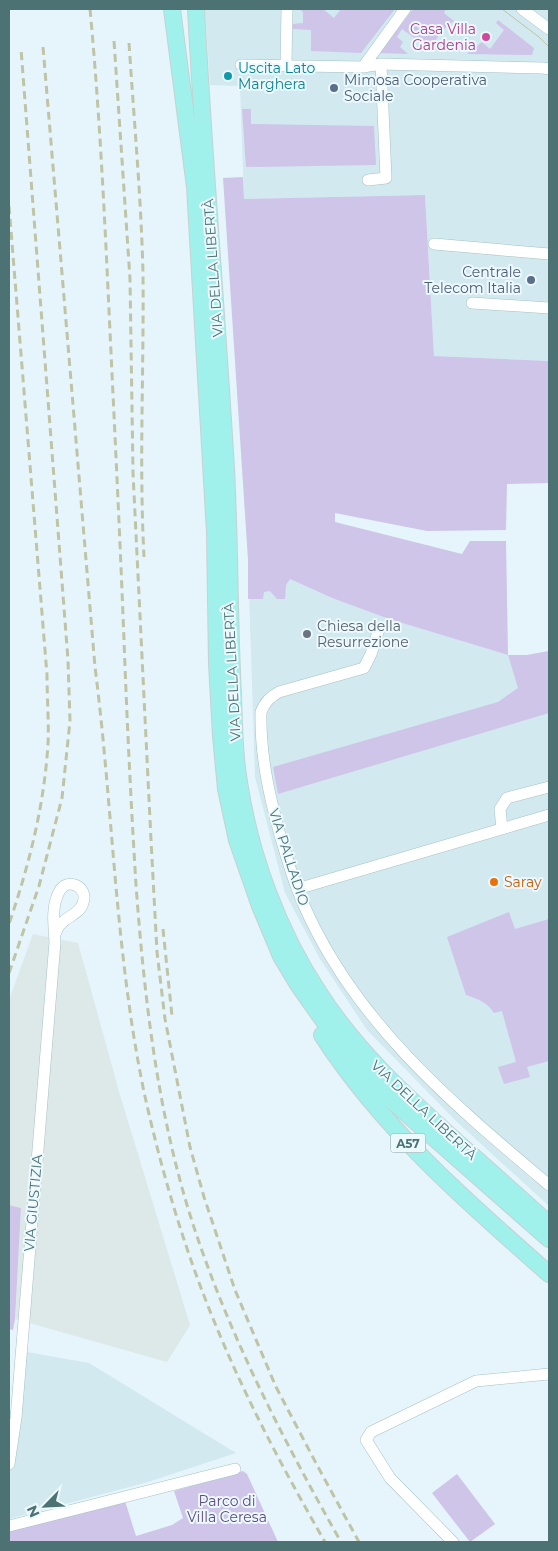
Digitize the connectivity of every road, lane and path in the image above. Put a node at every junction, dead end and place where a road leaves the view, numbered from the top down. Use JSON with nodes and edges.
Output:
{"nodes":[{"id":1,"x":172,"y":9,"type":"edge"},
{"id":2,"x":183,"y":9,"type":"edge"},
{"id":3,"x":196,"y":9,"type":"edge"},
{"id":4,"x":287,"y":9,"type":"edge"},
{"id":5,"x":405,"y":9,"type":"edge"},
{"id":6,"x":522,"y":9,"type":"edge"},
{"id":7,"x":549,"y":29,"type":"edge"},
{"id":8,"x":381,"y":64,"type":"junction"},
{"id":9,"x":240,"y":65,"type":"dead end"},
{"id":10,"x":286,"y":65,"type":"junction"},
{"id":11,"x":363,"y":66,"type":"junction"},
{"id":12,"x":549,"y":69,"type":"edge"},
{"id":13,"x":368,"y":180,"type":"dead end"},
{"id":14,"x":195,"y":187,"type":"junction"},
{"id":15,"x":434,"y":244,"type":"dead end"},
{"id":16,"x":549,"y":254,"type":"edge"},
{"id":17,"x":472,"y":303,"type":"dead end"},
{"id":18,"x":549,"y":308,"type":"edge"},
{"id":19,"x":379,"y":629,"type":"dead end"},
{"id":20,"x":549,"y":786,"type":"edge"},
{"id":21,"x":549,"y":815,"type":"edge"},
{"id":22,"x":502,"y":829,"type":"junction"},
{"id":23,"x":298,"y":889,"type":"junction"},
{"id":24,"x":55,"y":938,"type":"dead end"},
{"id":25,"x":299,"y":986,"type":"junction"},
{"id":26,"x":549,"y":1185,"type":"edge"},
{"id":27,"x":549,"y":1224,"type":"edge"},
{"id":28,"x":549,"y":1239,"type":"edge"},
{"id":29,"x":549,"y":1274,"type":"edge"},
{"id":30,"x":549,"y":1374,"type":"edge"},
{"id":31,"x":13,"y":1418,"type":"edge"},
{"id":32,"x":9,"y":1464,"type":"edge"},
{"id":33,"x":234,"y":1469,"type":"dead end"},
{"id":34,"x":9,"y":1526,"type":"edge"},
{"id":35,"x":453,"y":1542,"type":"edge"}],
"edges":[{"from":1,"to":14,"type":"highway","name":"VIA DELLA LIBERTÀ"},
{"from":2,"to":14,"type":"highway"},
{"from":3,"to":27,"type":"highway","name":"VIA DELLA LIBERTÀ"},
{"from":4,"to":10,"type":"street"},
{"from":5,"to":11,"type":"street"},
{"from":6,"to":7,"type":"street"},
{"from":8,"to":11,"type":"street"},
{"from":8,"to":12,"type":"street"},
{"from":8,"to":13,"type":"street"},
{"from":9,"to":10,"type":"street"},
{"from":10,"to":11,"type":"street"},
{"from":14,"to":25,"type":"highway","name":"VIA DELLA LIBERTÀ"},
{"from":15,"to":16,"type":"street"},
{"from":17,"to":18,"type":"street"},
{"from":19,"to":23,"type":"street","name":"VIA PALLADIO"},
{"from":20,"to":22,"type":"street"},
{"from":21,"to":22,"type":"street"},
{"from":22,"to":23,"type":"street"},
{"from":23,"to":26,"type":"street","name":"VIA PALLADIO"},
{"from":24,"to":31,"type":"street","name":"VIA GIUSTIZIA"},
{"from":25,"to":28,"type":"highway"},
{"from":25,"to":29,"type":"highway","number":"A57"},
{"from":30,"to":35,"type":"street"},
{"from":31,"to":32,"type":"street","name":"VIA GIUSTIZIA"},
{"from":33,"to":34,"type":"street"}]}
